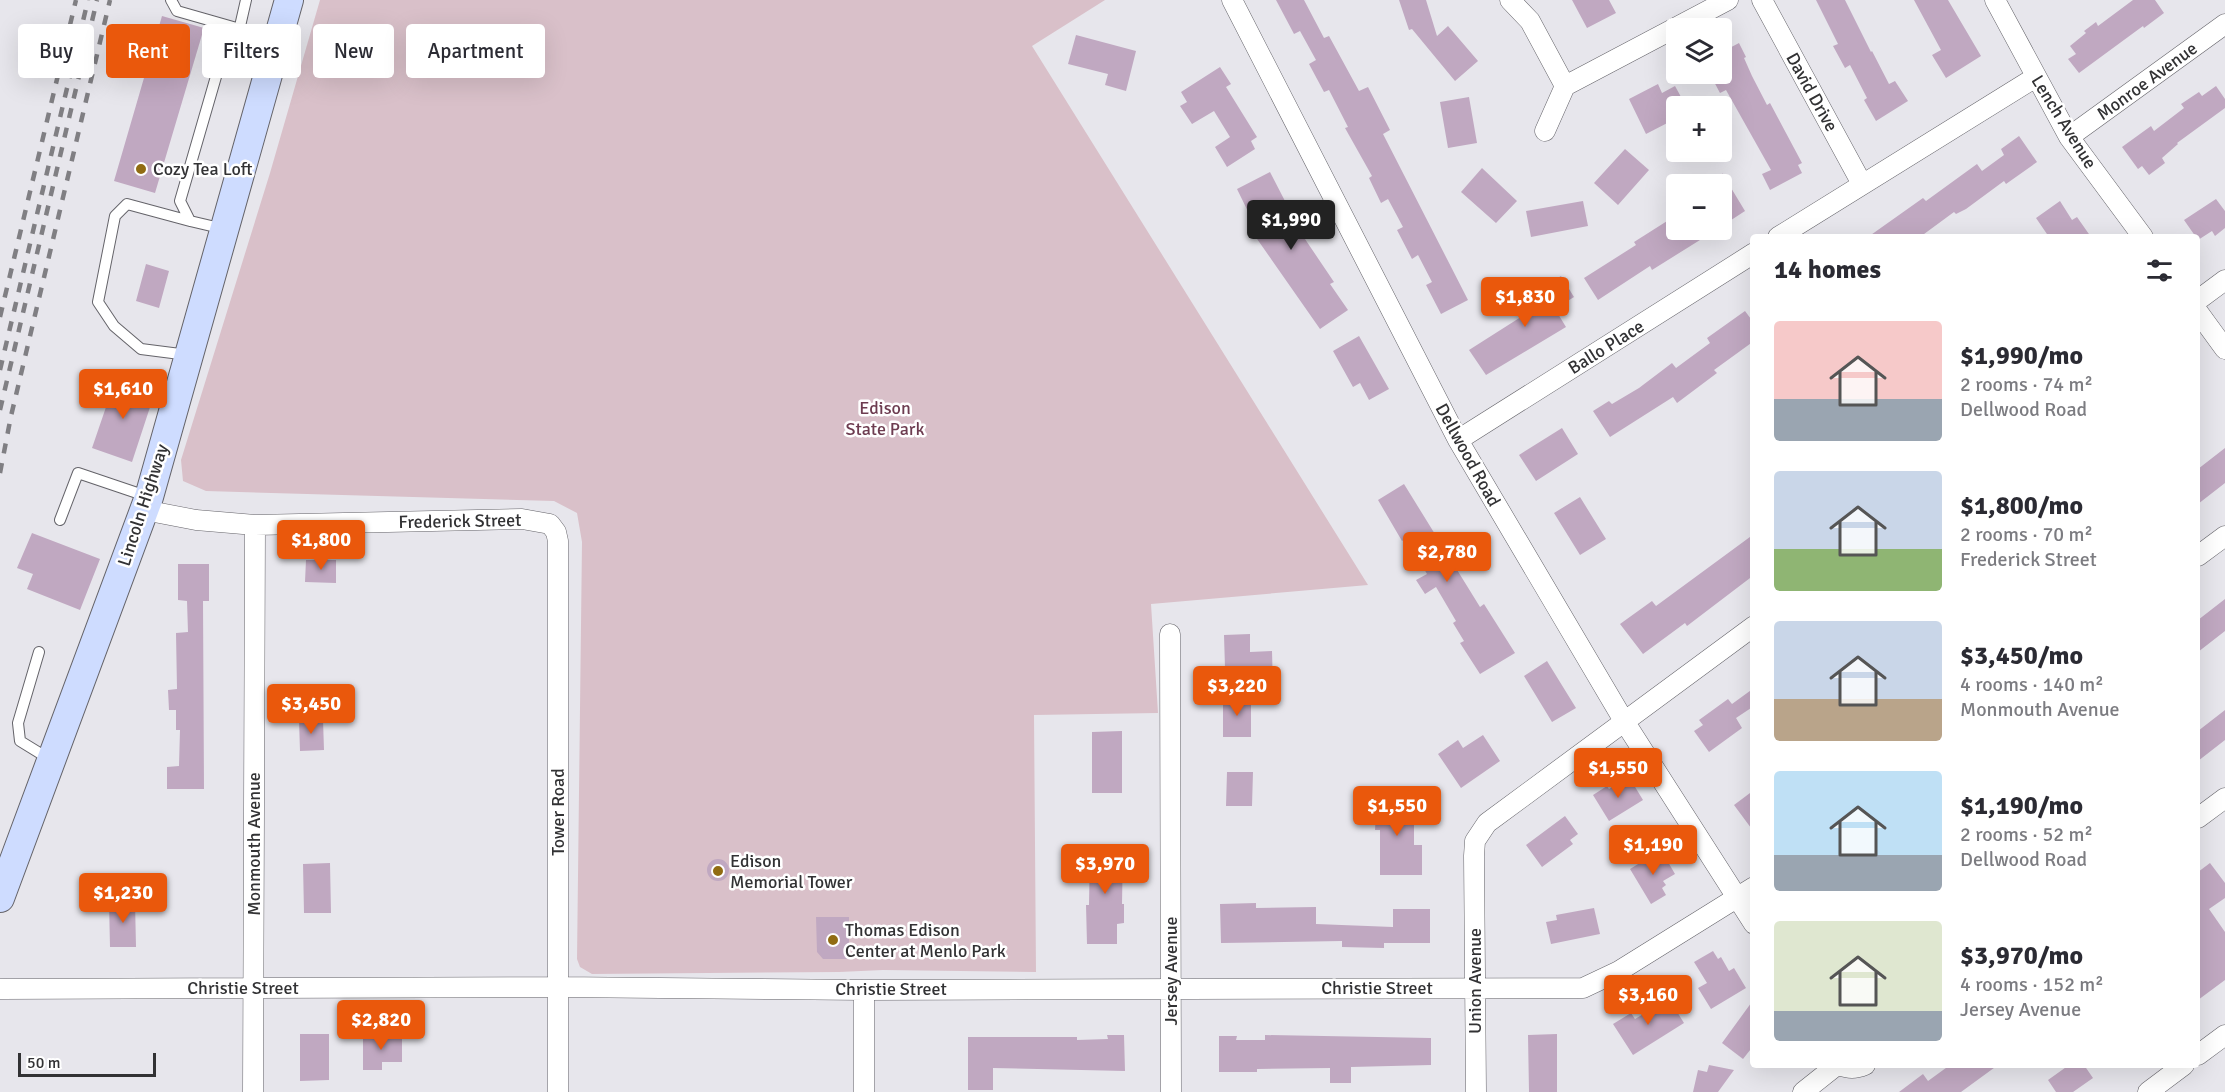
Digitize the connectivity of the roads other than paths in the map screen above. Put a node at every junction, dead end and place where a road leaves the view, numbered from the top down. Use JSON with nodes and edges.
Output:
{"nodes":[{"id":1,"x":171,"y":0,"type":"edge"},
{"id":2,"x":246,"y":0,"type":"edge"},
{"id":3,"x":289,"y":0,"type":"edge"},
{"id":4,"x":1232,"y":0,"type":"edge"},
{"id":5,"x":1510,"y":0,"type":"edge"},
{"id":6,"x":1728,"y":0,"type":"edge"},
{"id":7,"x":1762,"y":0,"type":"edge"},
{"id":8,"x":1995,"y":0,"type":"edge"},
{"id":9,"x":212,"y":24,"type":"edge"},
{"id":10,"x":241,"y":24,"type":"edge"},
{"id":11,"x":282,"y":24,"type":"edge"},
{"id":12,"x":2225,"y":24,"type":"edge"},
{"id":13,"x":2036,"y":77,"type":"junction"},
{"id":14,"x":216,"y":78,"type":"edge"},
{"id":15,"x":267,"y":78,"type":"edge"},
{"id":16,"x":1564,"y":86,"type":"junction"},
{"id":17,"x":1545,"y":131,"type":"dead end"},
{"id":18,"x":2069,"y":137,"type":"junction"},
{"id":19,"x":1862,"y":184,"type":"junction"},
{"id":20,"x":190,"y":221,"type":"junction"},
{"id":21,"x":224,"y":229,"type":"junction"},
{"id":22,"x":1783,"y":234,"type":"edge"},
{"id":23,"x":2141,"y":234,"type":"edge"},
{"id":24,"x":1750,"y":256,"type":"edge"},
{"id":25,"x":2225,"y":280,"type":"edge"},
{"id":26,"x":2200,"y":299,"type":"edge"},
{"id":27,"x":2200,"y":315,"type":"edge"},
{"id":28,"x":2225,"y":349,"type":"edge"},
{"id":29,"x":188,"y":355,"type":"junction"},
{"id":30,"x":1458,"y":440,"type":"junction"},
{"id":31,"x":147,"y":504,"type":"junction"},
{"id":32,"x":60,"y":520,"type":"dead end"},
{"id":33,"x":255,"y":525,"type":"junction"},
{"id":34,"x":556,"y":532,"type":"joint"},
{"id":35,"x":2225,"y":536,"type":"edge"},
{"id":36,"x":2200,"y":555,"type":"edge"},
{"id":37,"x":1750,"y":629,"type":"edge"},
{"id":38,"x":1170,"y":634,"type":"dead end"},
{"id":39,"x":39,"y":652,"type":"dead end"},
{"id":40,"x":1624,"y":721,"type":"junction"},
{"id":41,"x":51,"y":760,"type":"junction"},
{"id":42,"x":2225,"y":798,"type":"edge"},
{"id":43,"x":2200,"y":817,"type":"edge"},
{"id":44,"x":1746,"y":892,"type":"edge"},
{"id":45,"x":0,"y":898,"type":"edge"},
{"id":46,"x":1750,"y":908,"type":"edge"},
{"id":47,"x":254,"y":987,"type":"junction"},
{"id":48,"x":558,"y":987,"type":"junction"},
{"id":49,"x":1171,"y":988,"type":"junction"},
{"id":50,"x":1475,"y":988,"type":"junction"},
{"id":51,"x":0,"y":989,"type":"edge"},
{"id":52,"x":864,"y":990,"type":"junction"},
{"id":53,"x":2225,"y":1035,"type":"edge"},
{"id":54,"x":2200,"y":1054,"type":"edge"},
{"id":55,"x":1834,"y":1068,"type":"edge"},
{"id":56,"x":2180,"y":1068,"type":"edge"},
{"id":57,"x":253,"y":1092,"type":"edge"},
{"id":58,"x":558,"y":1092,"type":"edge"},
{"id":59,"x":864,"y":1092,"type":"edge"},
{"id":60,"x":1171,"y":1092,"type":"edge"},
{"id":61,"x":1476,"y":1092,"type":"edge"},
{"id":62,"x":1803,"y":1092,"type":"edge"},
{"id":63,"x":2148,"y":1092,"type":"edge"}],
"edges":[{"from":1,"to":9,"type":"lane"},
{"from":2,"to":10,"type":"lane"},
{"from":3,"to":11,"type":"main road","name":"Lincoln Highway"},
{"from":4,"to":30,"type":"street","name":"Dellwood Road"},
{"from":5,"to":16,"type":"street"},
{"from":6,"to":16,"type":"street"},
{"from":7,"to":19,"type":"street","name":"David Drive"},
{"from":8,"to":13,"type":"street","name":"Lench Avenue"},
{"from":12,"to":18,"type":"street","name":"Monroe Avenue"},
{"from":13,"to":18,"type":"street","name":"Lench Avenue"},
{"from":13,"to":19,"type":"street"},
{"from":14,"to":20,"type":"lane"},
{"from":15,"to":21,"type":"main road","name":"Lincoln Highway"},
{"from":16,"to":17,"type":"street"},
{"from":18,"to":23,"type":"street","name":"Lench Avenue"},
{"from":19,"to":22,"type":"street"},
{"from":20,"to":21,"type":"lane"},
{"from":20,"to":29,"type":"lane"},
{"from":21,"to":29,"type":"main road","name":"Lincoln Highway"},
{"from":24,"to":30,"type":"street","name":"Ballo Place"},
{"from":25,"to":26,"type":"street"},
{"from":27,"to":28,"type":"street"},
{"from":29,"to":31,"type":"main road","name":"Lincoln Highway"},
{"from":30,"to":40,"type":"street","name":"Dellwood Road"},
{"from":31,"to":32,"type":"lane"},
{"from":31,"to":33,"type":"street","name":"Frederick Street"},
{"from":31,"to":41,"type":"main road","name":"Lincoln Highway"},
{"from":33,"to":34,"type":"street","name":"Frederick Street"},
{"from":33,"to":47,"type":"street","name":"Monmouth Avenue"},
{"from":34,"to":48,"type":"street","name":"Tower Road"},
{"from":35,"to":36,"type":"street"},
{"from":37,"to":40,"type":"street","name":"Union Avenue"},
{"from":38,"to":49,"type":"street","name":"Jersey Avenue"},
{"from":39,"to":41,"type":"lane"},
{"from":40,"to":44,"type":"street","name":"Dellwood Road"},
{"from":40,"to":50,"type":"street","name":"Union Avenue"},
{"from":41,"to":45,"type":"main road","name":"Lincoln Highway"},
{"from":42,"to":43,"type":"street"},
{"from":44,"to":46,"type":"street","name":"Dellwood Road"},
{"from":44,"to":50,"type":"street","name":"Christie Street"},
{"from":47,"to":48,"type":"street","name":"Christie Street"},
{"from":47,"to":51,"type":"street","name":"Christie Street"},
{"from":47,"to":57,"type":"street","name":"Monmouth Avenue"},
{"from":48,"to":52,"type":"street","name":"Christie Street"},
{"from":48,"to":58,"type":"street","name":"Tower Road"},
{"from":49,"to":50,"type":"street","name":"Christie Street"},
{"from":49,"to":52,"type":"street","name":"Christie Street"},
{"from":49,"to":60,"type":"street","name":"Jersey Avenue"},
{"from":50,"to":61,"type":"street","name":"Union Avenue"},
{"from":52,"to":59,"type":"street"},
{"from":53,"to":54,"type":"street"},
{"from":55,"to":62,"type":"street"},
{"from":56,"to":63,"type":"street"}]}
